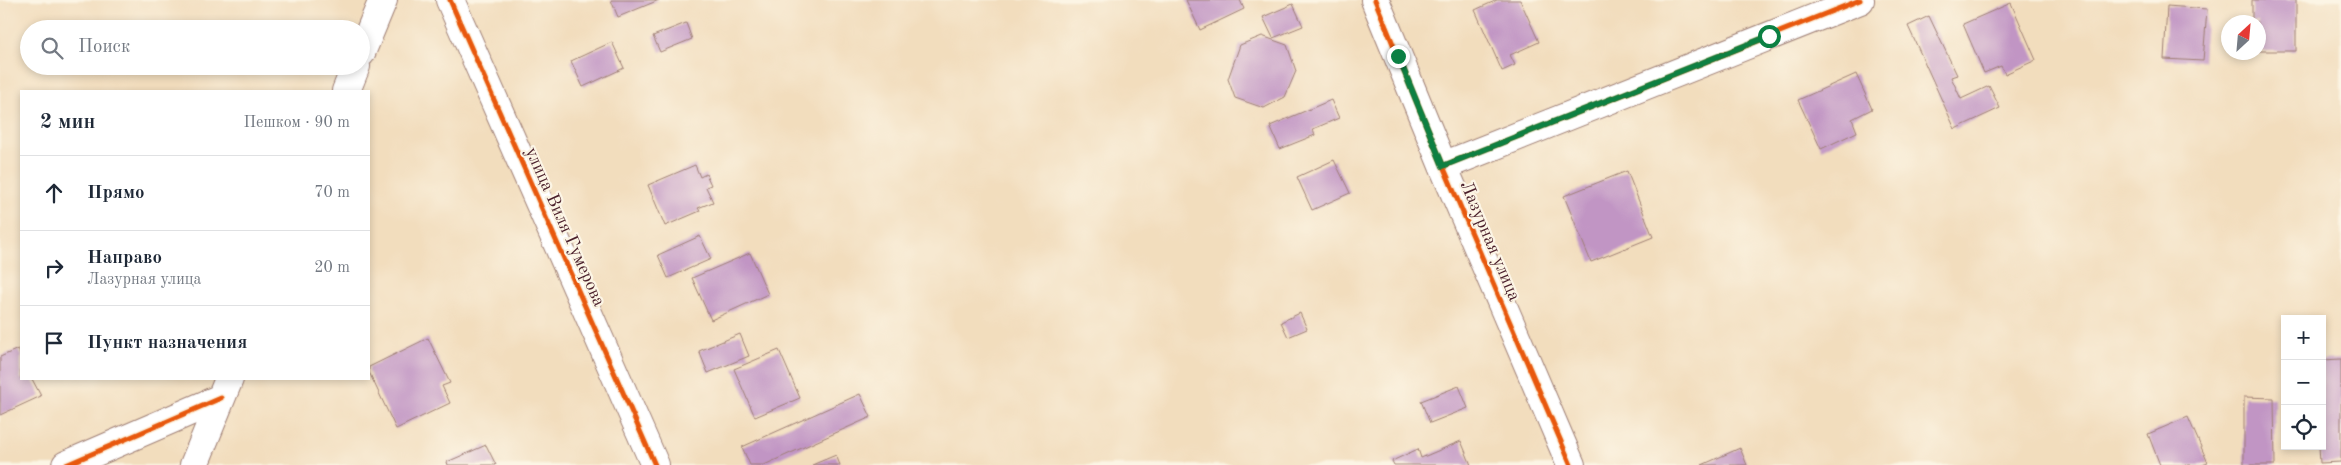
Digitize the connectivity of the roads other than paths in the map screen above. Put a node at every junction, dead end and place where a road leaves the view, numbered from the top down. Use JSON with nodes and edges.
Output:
{"nodes":[{"id":1,"x":383,"y":0,"type":"edge"},
{"id":2,"x":450,"y":0,"type":"edge"},
{"id":3,"x":1375,"y":0,"type":"edge"},
{"id":4,"x":1860,"y":0,"type":"edge"},
{"id":5,"x":370,"y":31,"type":"edge"},
{"id":6,"x":352,"y":75,"type":"edge"},
{"id":7,"x":346,"y":90,"type":"edge"},
{"id":8,"x":1443,"y":166,"type":"junction"},
{"id":9,"x":225,"y":388,"type":"edge"},
{"id":10,"x":66,"y":465,"type":"edge"},
{"id":11,"x":194,"y":465,"type":"edge"},
{"id":12,"x":655,"y":465,"type":"edge"},
{"id":13,"x":1571,"y":465,"type":"edge"}],
"edges":[{"from":1,"to":5,"type":"street"},
{"from":2,"to":12,"type":"street","name":"улица Виля Гумерова"},
{"from":3,"to":8,"type":"street","name":"Лазурная улица"},
{"from":4,"to":8,"type":"street"},
{"from":6,"to":7,"type":"street"},
{"from":8,"to":13,"type":"street","name":"Лазурная улица"},
{"from":9,"to":10,"type":"street"},
{"from":9,"to":11,"type":"street"}]}
